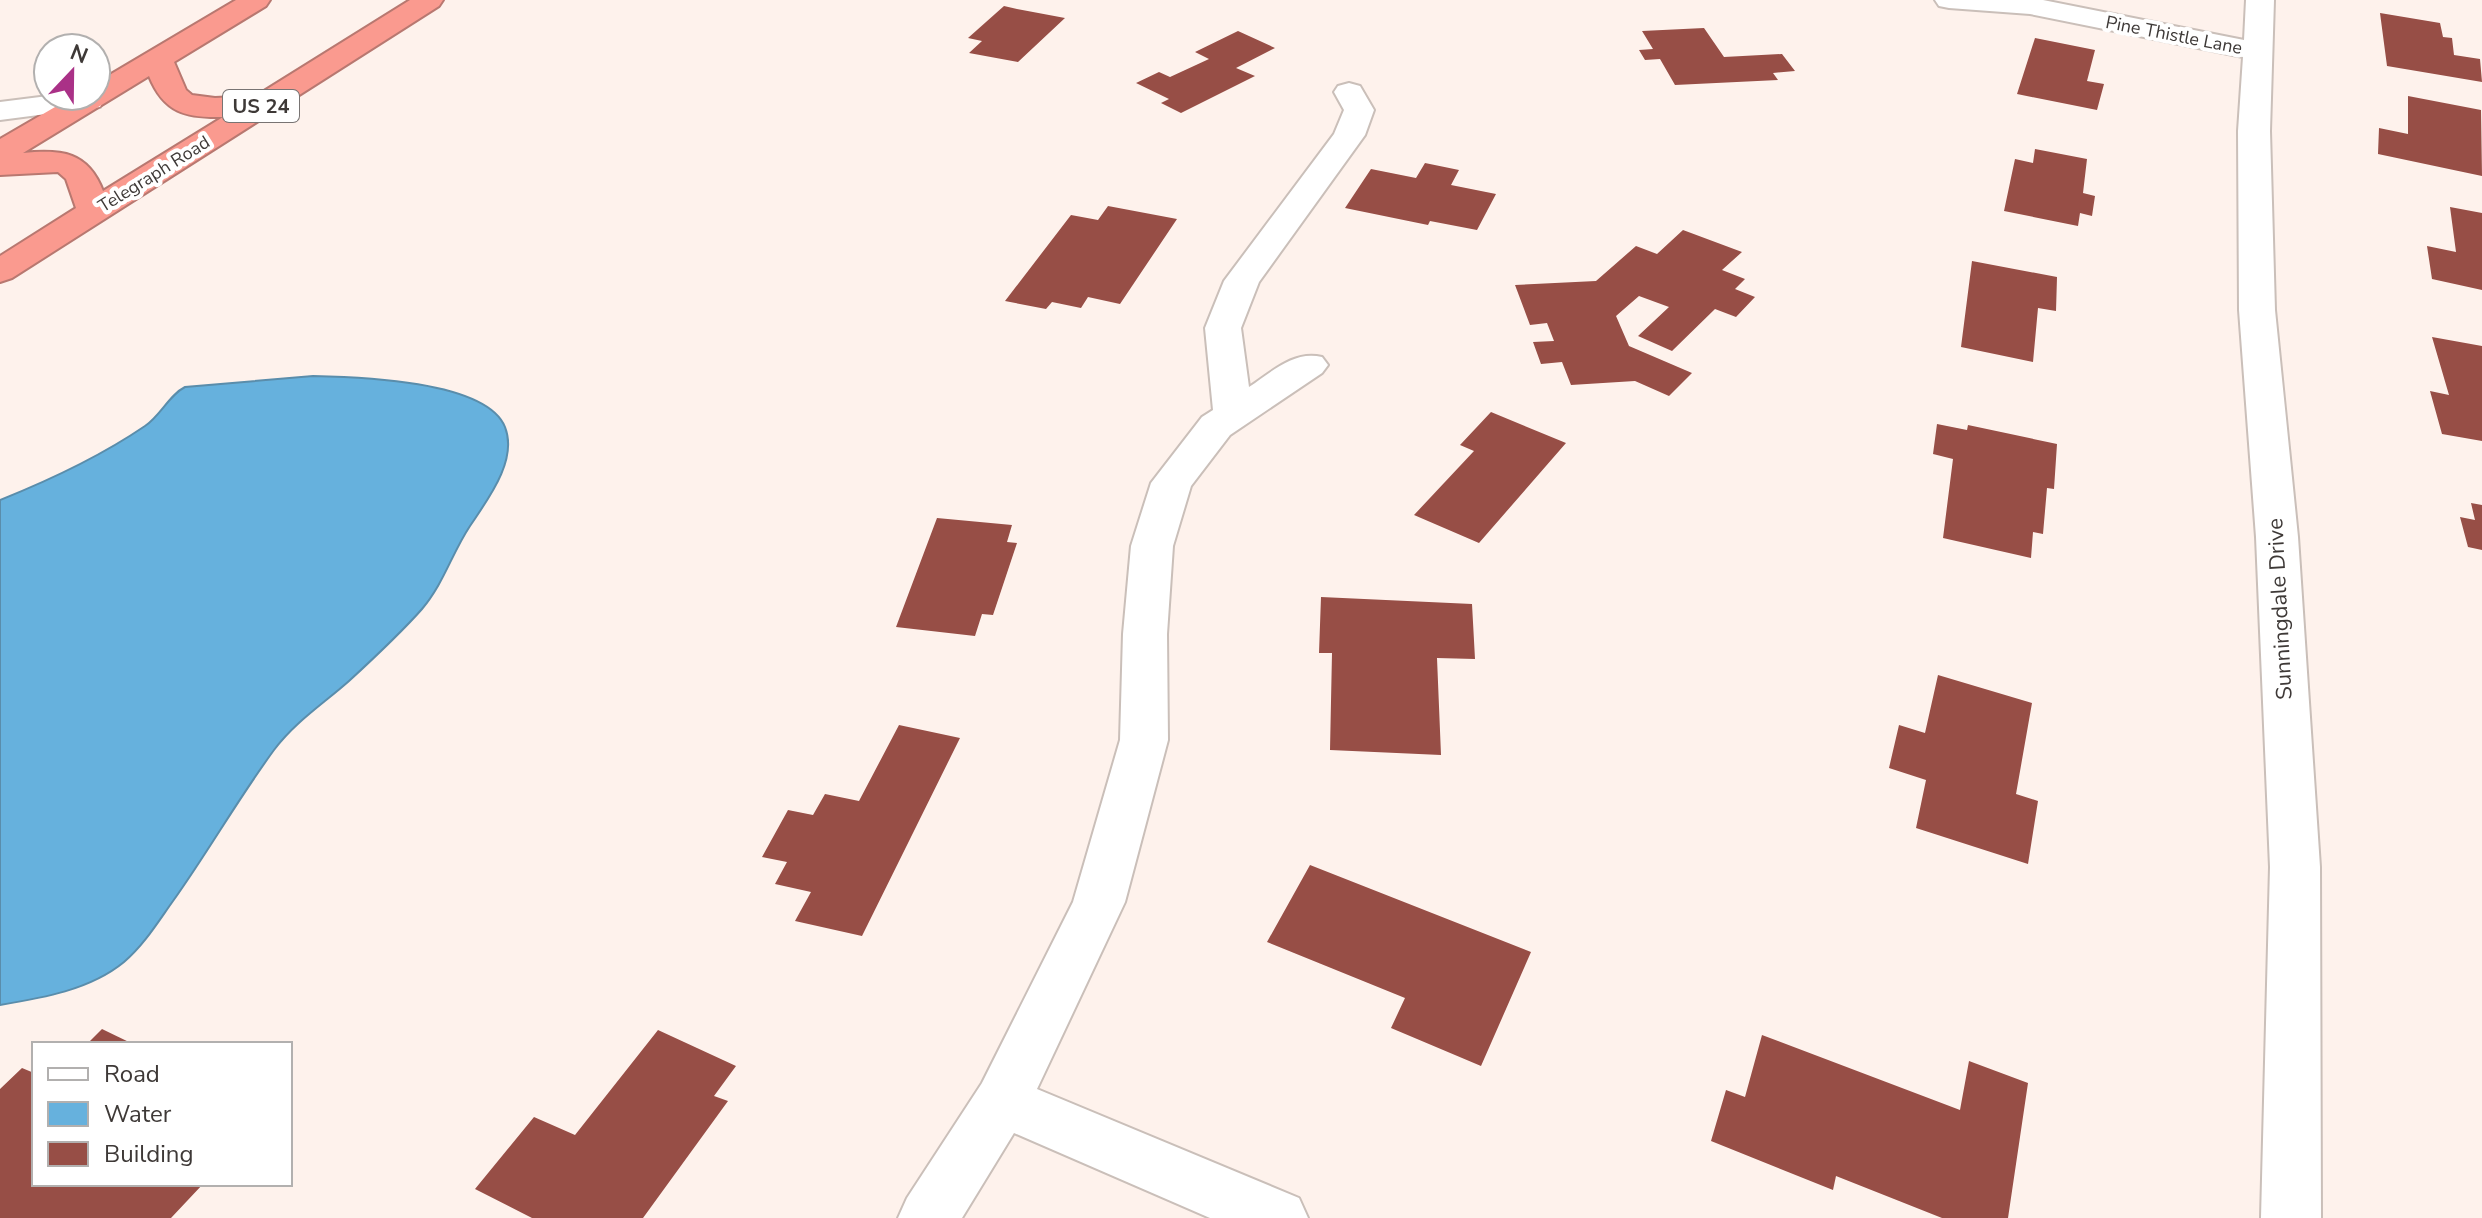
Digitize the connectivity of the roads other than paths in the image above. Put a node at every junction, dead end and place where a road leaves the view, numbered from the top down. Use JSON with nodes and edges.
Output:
{"nodes":[{"id":1,"x":256,"y":0,"type":"edge"},
{"id":2,"x":429,"y":0,"type":"edge"},
{"id":3,"x":1949,"y":0,"type":"edge"},
{"id":4,"x":2260,"y":0,"type":"edge"},
{"id":5,"x":2257,"y":51,"type":"junction"},
{"id":6,"x":158,"y":60,"type":"junction"},
{"id":7,"x":112,"y":87,"type":"edge"},
{"id":8,"x":1349,"y":92,"type":"dead end"},
{"id":9,"x":263,"y":105,"type":"junction"},
{"id":10,"x":32,"y":107,"type":"edge"},
{"id":11,"x":0,"y":111,"type":"edge"},
{"id":12,"x":69,"y":112,"type":"edge"},
{"id":13,"x":0,"y":153,"type":"edge"},
{"id":14,"x":0,"y":165,"type":"edge"},
{"id":15,"x":94,"y":212,"type":"junction"},
{"id":16,"x":0,"y":271,"type":"edge"},
{"id":17,"x":1309,"y":365,"type":"dead end"},
{"id":18,"x":1233,"y":414,"type":"junction"},
{"id":19,"x":1002,"y":1101,"type":"junction"},
{"id":20,"x":928,"y":1218,"type":"edge"},
{"id":21,"x":1278,"y":1218,"type":"edge"},
{"id":22,"x":2291,"y":1218,"type":"edge"}],
"edges":[{"from":1,"to":6,"type":"highway"},
{"from":2,"to":9,"type":"highway","name":"Telegraph Road","number":"US 24"},
{"from":3,"to":5,"type":"street","name":"Pine Thistle Lane"},
{"from":4,"to":5,"type":"street","name":"Sunningdale Drive"},
{"from":5,"to":22,"type":"street","name":"Sunningdale Drive"},
{"from":6,"to":7,"type":"highway"},
{"from":6,"to":9,"type":"highway"},
{"from":8,"to":18,"type":"street"},
{"from":9,"to":15,"type":"highway","name":"Telegraph Road","number":"US 24"},
{"from":10,"to":11,"type":"street"},
{"from":12,"to":13,"type":"highway"},
{"from":14,"to":15,"type":"highway"},
{"from":15,"to":16,"type":"highway","name":"Telegraph Road","number":"US 24"},
{"from":17,"to":18,"type":"street"},
{"from":18,"to":19,"type":"street"},
{"from":19,"to":20,"type":"street"},
{"from":19,"to":21,"type":"street"}]}
